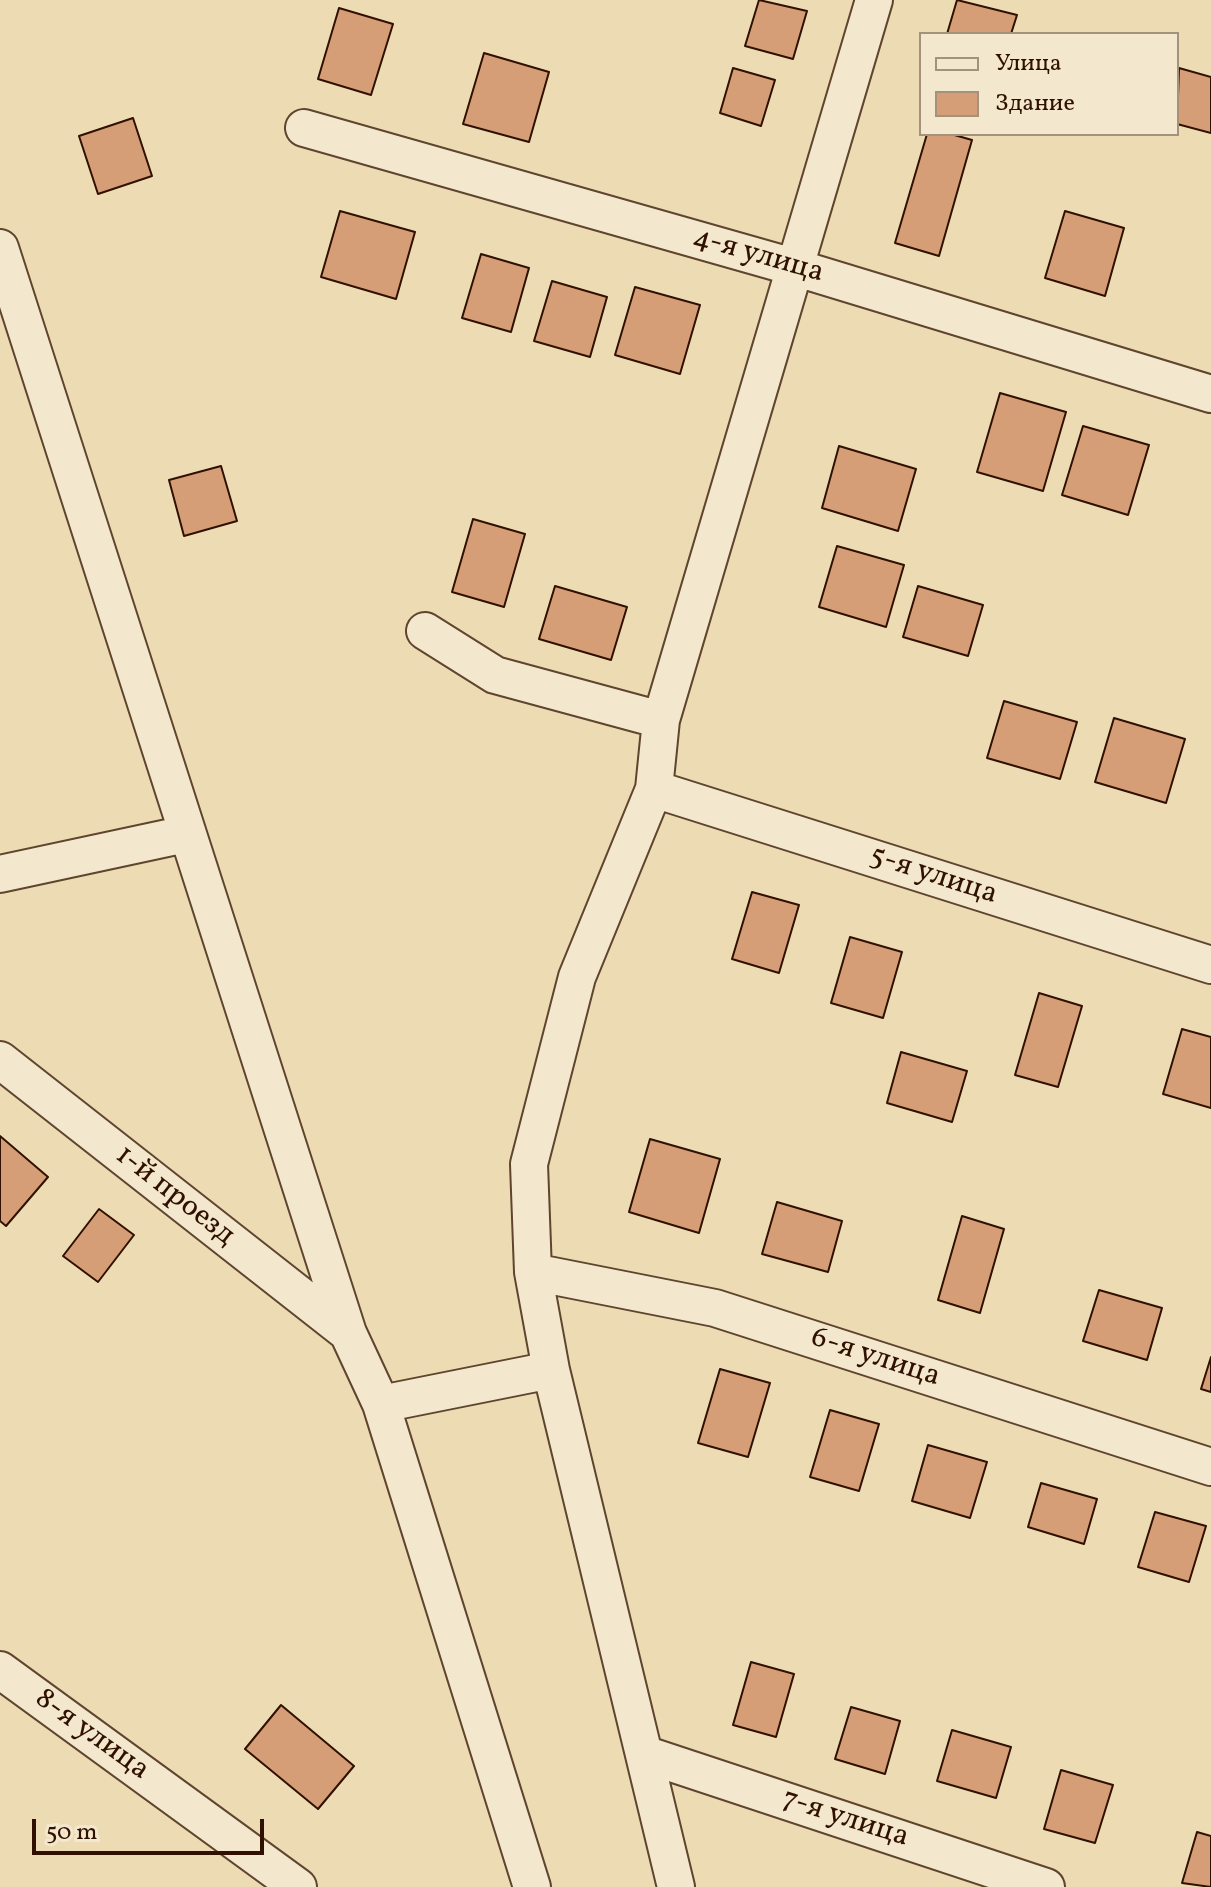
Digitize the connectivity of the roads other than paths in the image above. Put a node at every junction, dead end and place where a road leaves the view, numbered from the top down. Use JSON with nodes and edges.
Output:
{"nodes":[{"id":1,"x":874,"y":0,"type":"edge"},
{"id":2,"x":304,"y":128,"type":"dead end"},
{"id":3,"x":0,"y":248,"type":"edge"},
{"id":4,"x":797,"y":268,"type":"junction"},
{"id":5,"x":1211,"y":394,"type":"edge"},
{"id":6,"x":425,"y":631,"type":"dead end"},
{"id":7,"x":661,"y":720,"type":"junction"},
{"id":8,"x":654,"y":789,"type":"junction"},
{"id":9,"x":186,"y":834,"type":"junction"},
{"id":10,"x":0,"y":874,"type":"edge"},
{"id":11,"x":1211,"y":965,"type":"edge"},
{"id":12,"x":0,"y":1060,"type":"edge"},
{"id":13,"x":533,"y":1272,"type":"junction"},
{"id":14,"x":348,"y":1333,"type":"junction"},
{"id":15,"x":551,"y":1370,"type":"junction"},
{"id":16,"x":381,"y":1404,"type":"junction"},
{"id":17,"x":1211,"y":1467,"type":"edge"},
{"id":18,"x":0,"y":1670,"type":"edge"},
{"id":19,"x":644,"y":1754,"type":"junction"},
{"id":20,"x":298,"y":1887,"type":"edge"},
{"id":21,"x":532,"y":1887,"type":"edge"},
{"id":22,"x":676,"y":1887,"type":"edge"},
{"id":23,"x":1046,"y":1887,"type":"edge"}],
"edges":[{"from":1,"to":4,"type":"street"},
{"from":2,"to":4,"type":"street","name":"4-я улица"},
{"from":3,"to":9,"type":"street"},
{"from":4,"to":5,"type":"street","name":"4-я улица"},
{"from":4,"to":7,"type":"street"},
{"from":6,"to":7,"type":"street"},
{"from":7,"to":8,"type":"street"},
{"from":8,"to":11,"type":"street","name":"5-я улица"},
{"from":8,"to":13,"type":"street"},
{"from":9,"to":10,"type":"street"},
{"from":9,"to":14,"type":"street"},
{"from":12,"to":14,"type":"street","name":"1-й проезд"},
{"from":13,"to":15,"type":"street"},
{"from":13,"to":17,"type":"street","name":"6-я улица"},
{"from":14,"to":16,"type":"street"},
{"from":15,"to":16,"type":"street"},
{"from":15,"to":19,"type":"street"},
{"from":16,"to":21,"type":"street"},
{"from":18,"to":20,"type":"street","name":"8-я улица"},
{"from":19,"to":22,"type":"street"},
{"from":19,"to":23,"type":"street","name":"7-я улица"}]}
